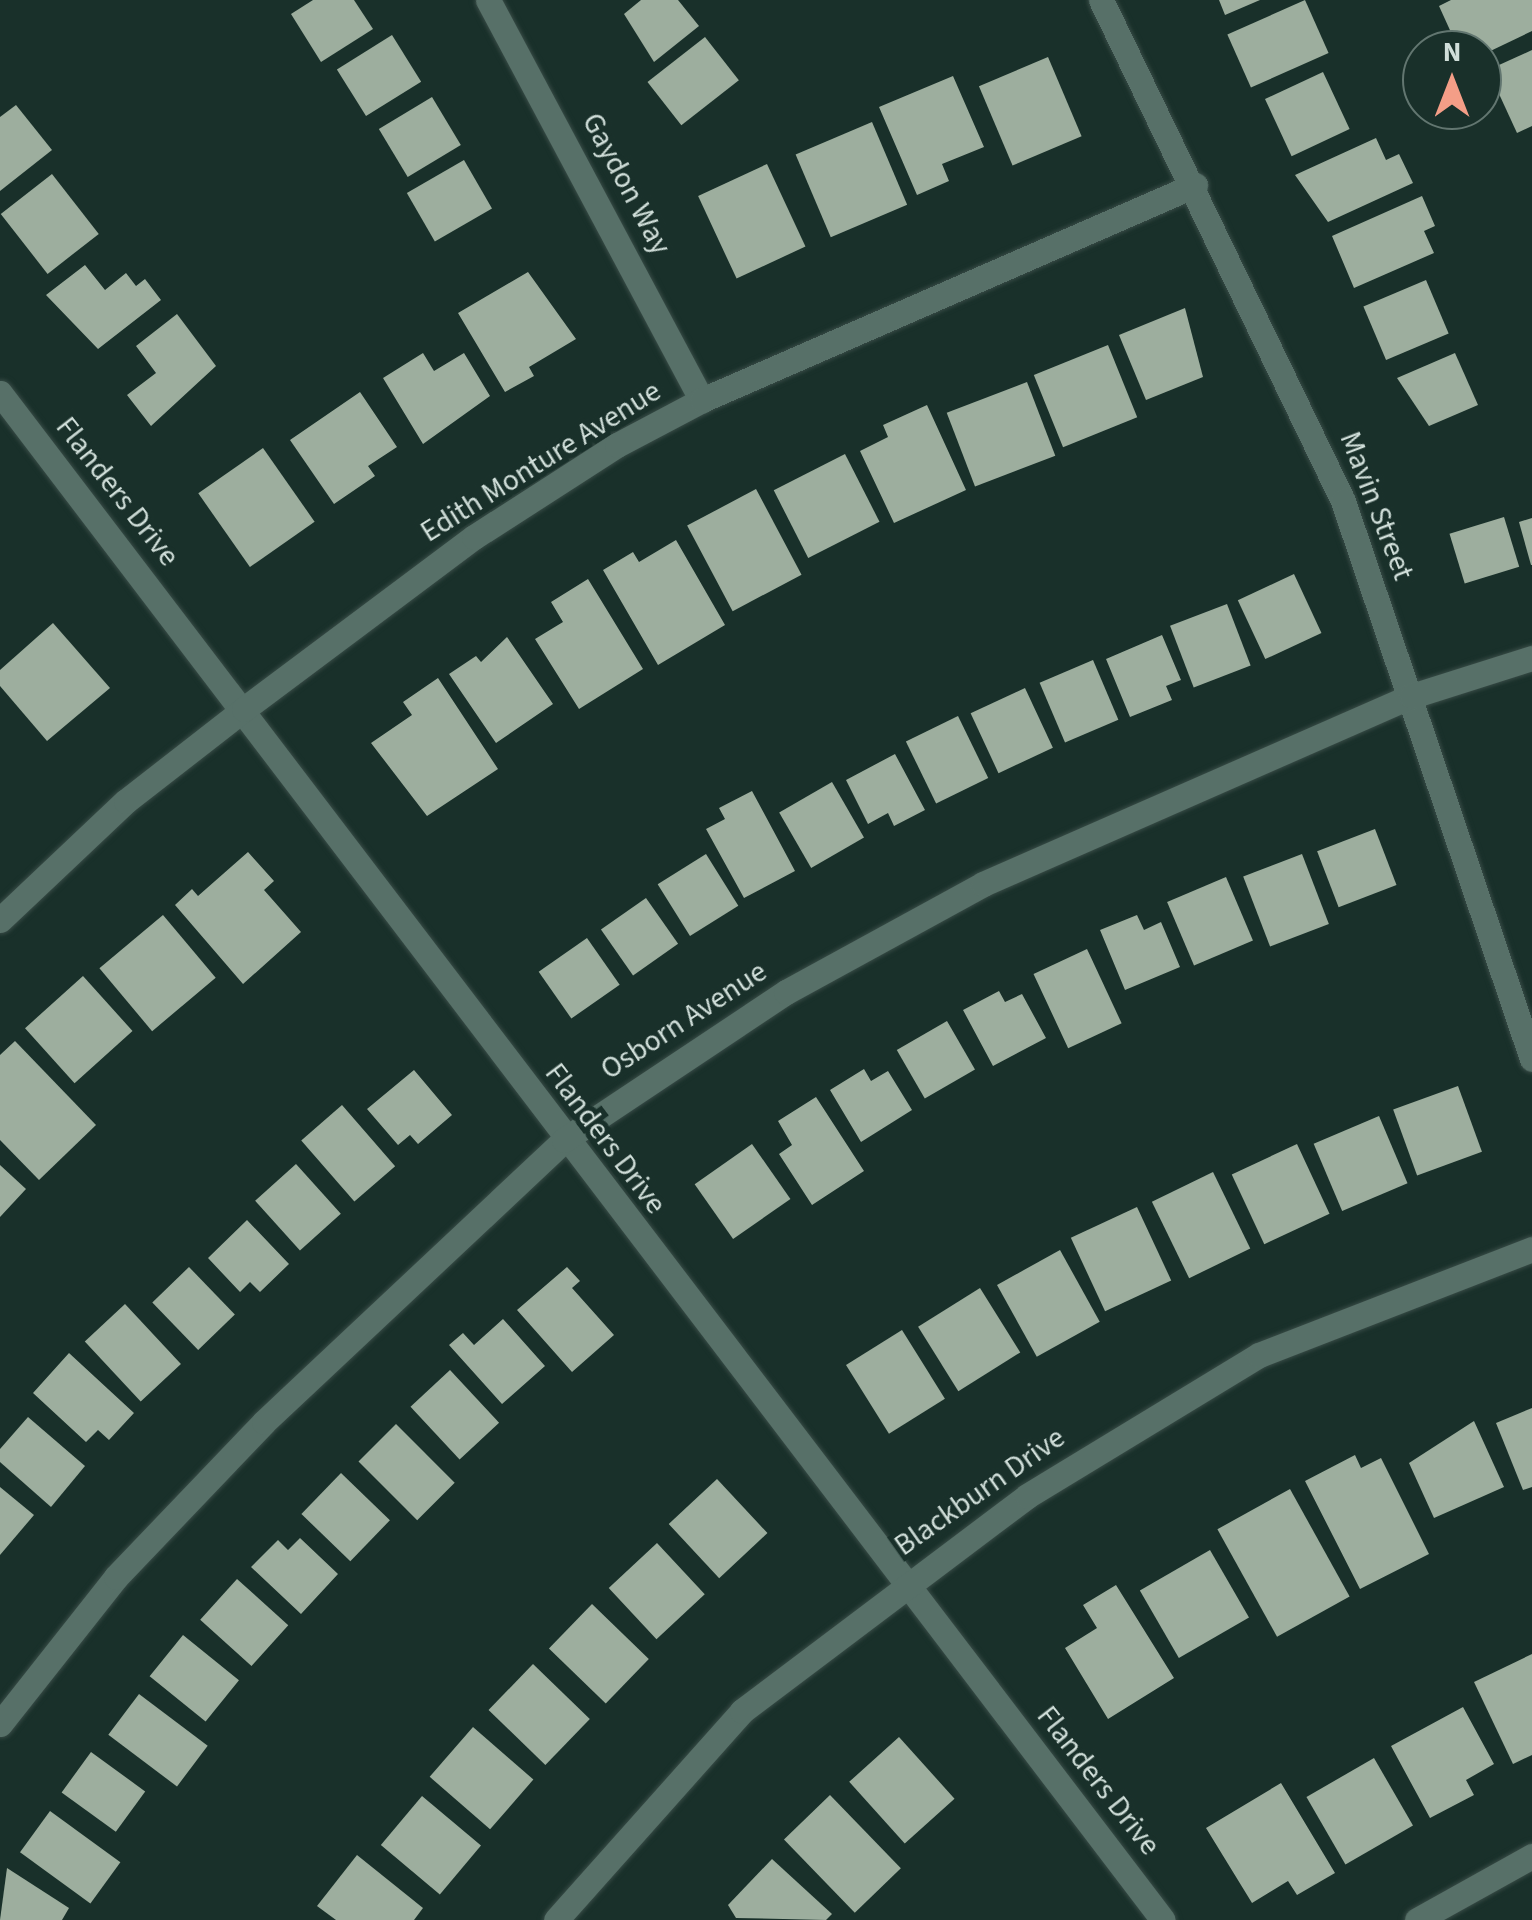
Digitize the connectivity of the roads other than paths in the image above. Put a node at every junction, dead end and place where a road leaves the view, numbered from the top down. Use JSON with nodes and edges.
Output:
{"nodes":[{"id":1,"x":488,"y":0,"type":"edge"},
{"id":2,"x":1101,"y":0,"type":"edge"},
{"id":3,"x":1195,"y":184,"type":"junction"},
{"id":4,"x":0,"y":393,"type":"edge"},
{"id":5,"x":702,"y":400,"type":"junction"},
{"id":6,"x":1532,"y":658,"type":"edge"},
{"id":7,"x":1412,"y":696,"type":"junction"},
{"id":8,"x":244,"y":709,"type":"junction"},
{"id":9,"x":0,"y":920,"type":"edge"},
{"id":10,"x":1532,"y":1059,"type":"edge"},
{"id":11,"x":564,"y":1140,"type":"junction"},
{"id":12,"x":1532,"y":1249,"type":"edge"},
{"id":13,"x":904,"y":1584,"type":"junction"},
{"id":14,"x":0,"y":1724,"type":"edge"},
{"id":15,"x":1532,"y":1856,"type":"edge"},
{"id":16,"x":556,"y":1920,"type":"edge"},
{"id":17,"x":1164,"y":1920,"type":"edge"},
{"id":18,"x":1417,"y":1920,"type":"edge"}],
"edges":[{"from":1,"to":5,"type":"street","name":"Gaydon Way"},
{"from":2,"to":3,"type":"street","name":"Mavin Street"},
{"from":3,"to":5,"type":"street","name":"Edith Monture Avenue"},
{"from":3,"to":7,"type":"street","name":"Mavin Street"},
{"from":4,"to":8,"type":"street","name":"Flanders Drive"},
{"from":5,"to":8,"type":"street","name":"Edith Monture Avenue"},
{"from":6,"to":7,"type":"street","name":"Osborn Avenue"},
{"from":7,"to":10,"type":"street","name":"Mavin Street"},
{"from":7,"to":11,"type":"street","name":"Osborn Avenue"},
{"from":8,"to":9,"type":"street","name":"Edith Monture Avenue"},
{"from":8,"to":11,"type":"street","name":"Flanders Drive"},
{"from":11,"to":13,"type":"street","name":"Flanders Drive"},
{"from":11,"to":14,"type":"street","name":"Osborn Avenue"},
{"from":12,"to":13,"type":"street","name":"Blackburn Drive"},
{"from":13,"to":16,"type":"street","name":"Blackburn Drive"},
{"from":13,"to":17,"type":"street","name":"Flanders Drive"},
{"from":15,"to":18,"type":"street"}]}
